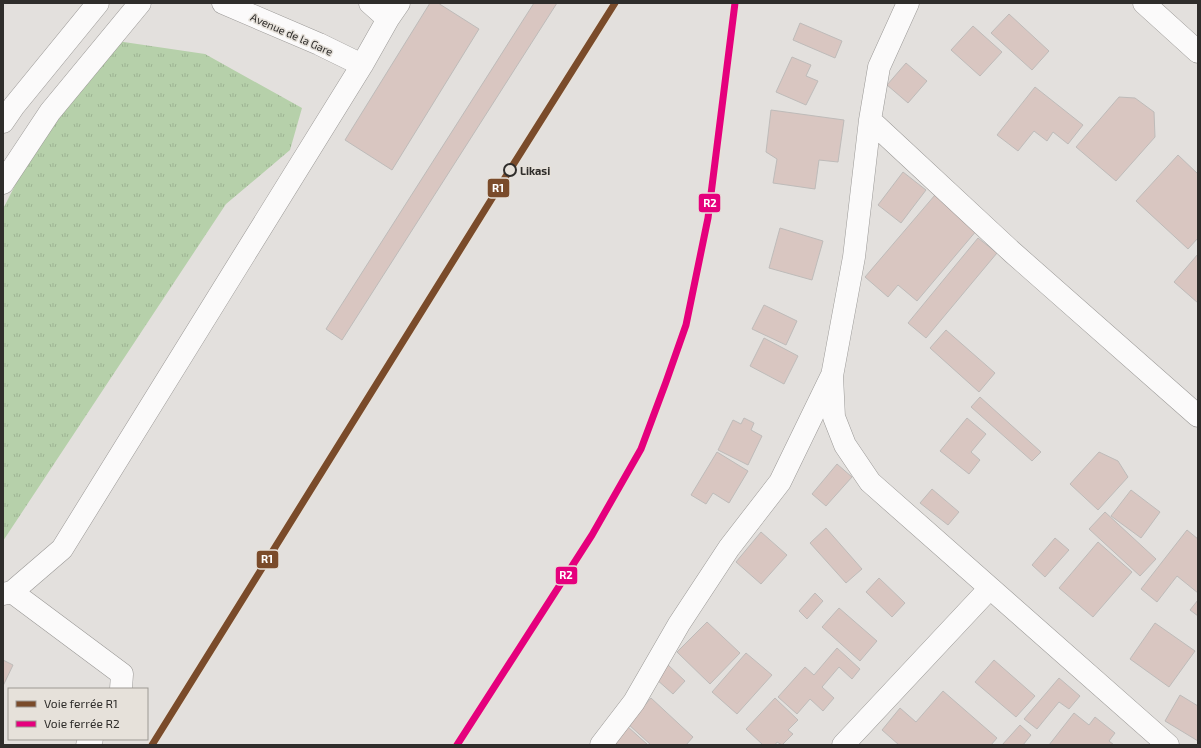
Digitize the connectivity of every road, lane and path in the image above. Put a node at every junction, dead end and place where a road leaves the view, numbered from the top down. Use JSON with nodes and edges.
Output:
{"nodes":[{"id":1,"x":98,"y":3,"type":"edge"},
{"id":2,"x":140,"y":3,"type":"edge"},
{"id":3,"x":223,"y":3,"type":"edge"},
{"id":4,"x":370,"y":3,"type":"edge"},
{"id":5,"x":908,"y":3,"type":"edge"},
{"id":6,"x":1144,"y":3,"type":"edge"},
{"id":7,"x":393,"y":11,"type":"edge"},
{"id":8,"x":1198,"y":52,"type":"edge"},
{"id":9,"x":362,"y":65,"type":"junction"},
{"id":10,"x":870,"y":120,"type":"junction"},
{"id":11,"x":3,"y":122,"type":"edge"},
{"id":12,"x":3,"y":183,"type":"edge"},
{"id":13,"x":832,"y":376,"type":"junction"},
{"id":14,"x":1198,"y":416,"type":"edge"},
{"id":15,"x":990,"y":588,"type":"junction"},
{"id":16,"x":7,"y":593,"type":"edge"},
{"id":17,"x":121,"y":688,"type":"edge"},
{"id":18,"x":601,"y":745,"type":"edge"},
{"id":19,"x":843,"y":745,"type":"edge"},
{"id":20,"x":1168,"y":745,"type":"edge"}],
"edges":[{"from":1,"to":11,"type":"street"},
{"from":2,"to":12,"type":"street"},
{"from":3,"to":9,"type":"street","name":"Avenue de la Gare"},
{"from":4,"to":7,"type":"street"},
{"from":5,"to":10,"type":"street"},
{"from":6,"to":8,"type":"street"},
{"from":7,"to":9,"type":"street"},
{"from":9,"to":16,"type":"street"},
{"from":10,"to":13,"type":"street"},
{"from":10,"to":14,"type":"street"},
{"from":13,"to":15,"type":"street"},
{"from":13,"to":18,"type":"street"},
{"from":15,"to":19,"type":"street"},
{"from":15,"to":20,"type":"street"},
{"from":16,"to":17,"type":"street"}]}
